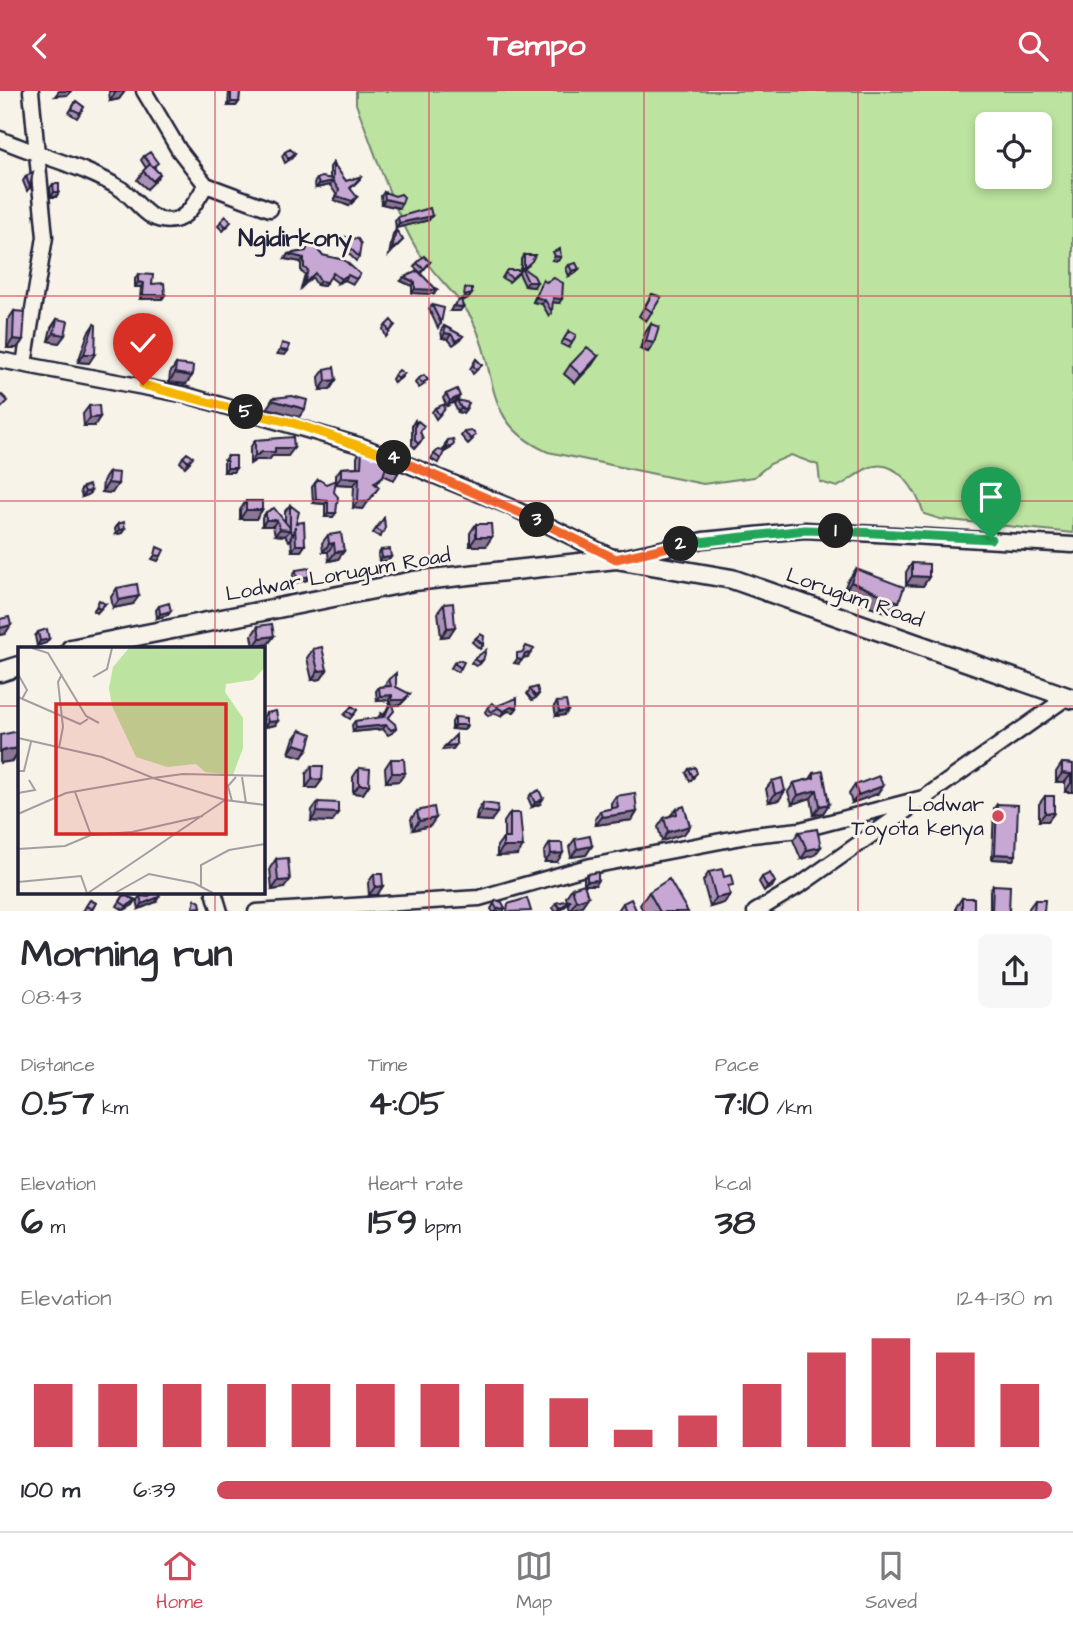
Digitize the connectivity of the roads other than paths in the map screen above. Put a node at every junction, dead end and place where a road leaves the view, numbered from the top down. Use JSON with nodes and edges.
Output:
{"nodes":[{"id":1,"x":31,"y":91,"type":"edge"},
{"id":2,"x":144,"y":91,"type":"edge"},
{"id":3,"x":0,"y":139,"type":"edge"},
{"id":4,"x":36,"y":155,"type":"junction"},
{"id":5,"x":206,"y":185,"type":"junction"},
{"id":6,"x":270,"y":209,"type":"dead end"},
{"id":7,"x":0,"y":359,"type":"edge"},
{"id":8,"x":24,"y":364,"type":"junction"},
{"id":9,"x":1073,"y":545,"type":"edge"},
{"id":10,"x":616,"y":559,"type":"junction"},
{"id":11,"x":125,"y":643,"type":"edge"},
{"id":12,"x":89,"y":647,"type":"edge"},
{"id":13,"x":18,"y":666,"type":"edge"},
{"id":14,"x":0,"y":673,"type":"edge"},
{"id":15,"x":1069,"y":698,"type":"edge"},
{"id":16,"x":927,"y":797,"type":"junction"},
{"id":17,"x":215,"y":894,"type":"edge"},
{"id":18,"x":220,"y":911,"type":"edge"},
{"id":19,"x":272,"y":911,"type":"edge"},
{"id":20,"x":757,"y":911,"type":"edge"}],
"edges":[{"from":1,"to":4,"type":"street"},
{"from":2,"to":5,"type":"street"},
{"from":3,"to":4,"type":"street"},
{"from":4,"to":5,"type":"street"},
{"from":4,"to":8,"type":"street"},
{"from":5,"to":6,"type":"street"},
{"from":7,"to":8,"type":"street"},
{"from":8,"to":10,"type":"street"},
{"from":9,"to":10,"type":"street"},
{"from":10,"to":11,"type":"main road","name":"Lodwar Lorugum Road"},
{"from":10,"to":15,"type":"main road","name":"Lorugum Road"},
{"from":11,"to":12,"type":"main road","name":"Lodwar Lorugum Road"},
{"from":13,"to":14,"type":"main road"},
{"from":15,"to":16,"type":"street"},
{"from":16,"to":19,"type":"street"},
{"from":16,"to":20,"type":"street"},
{"from":17,"to":18,"type":"street"}]}
